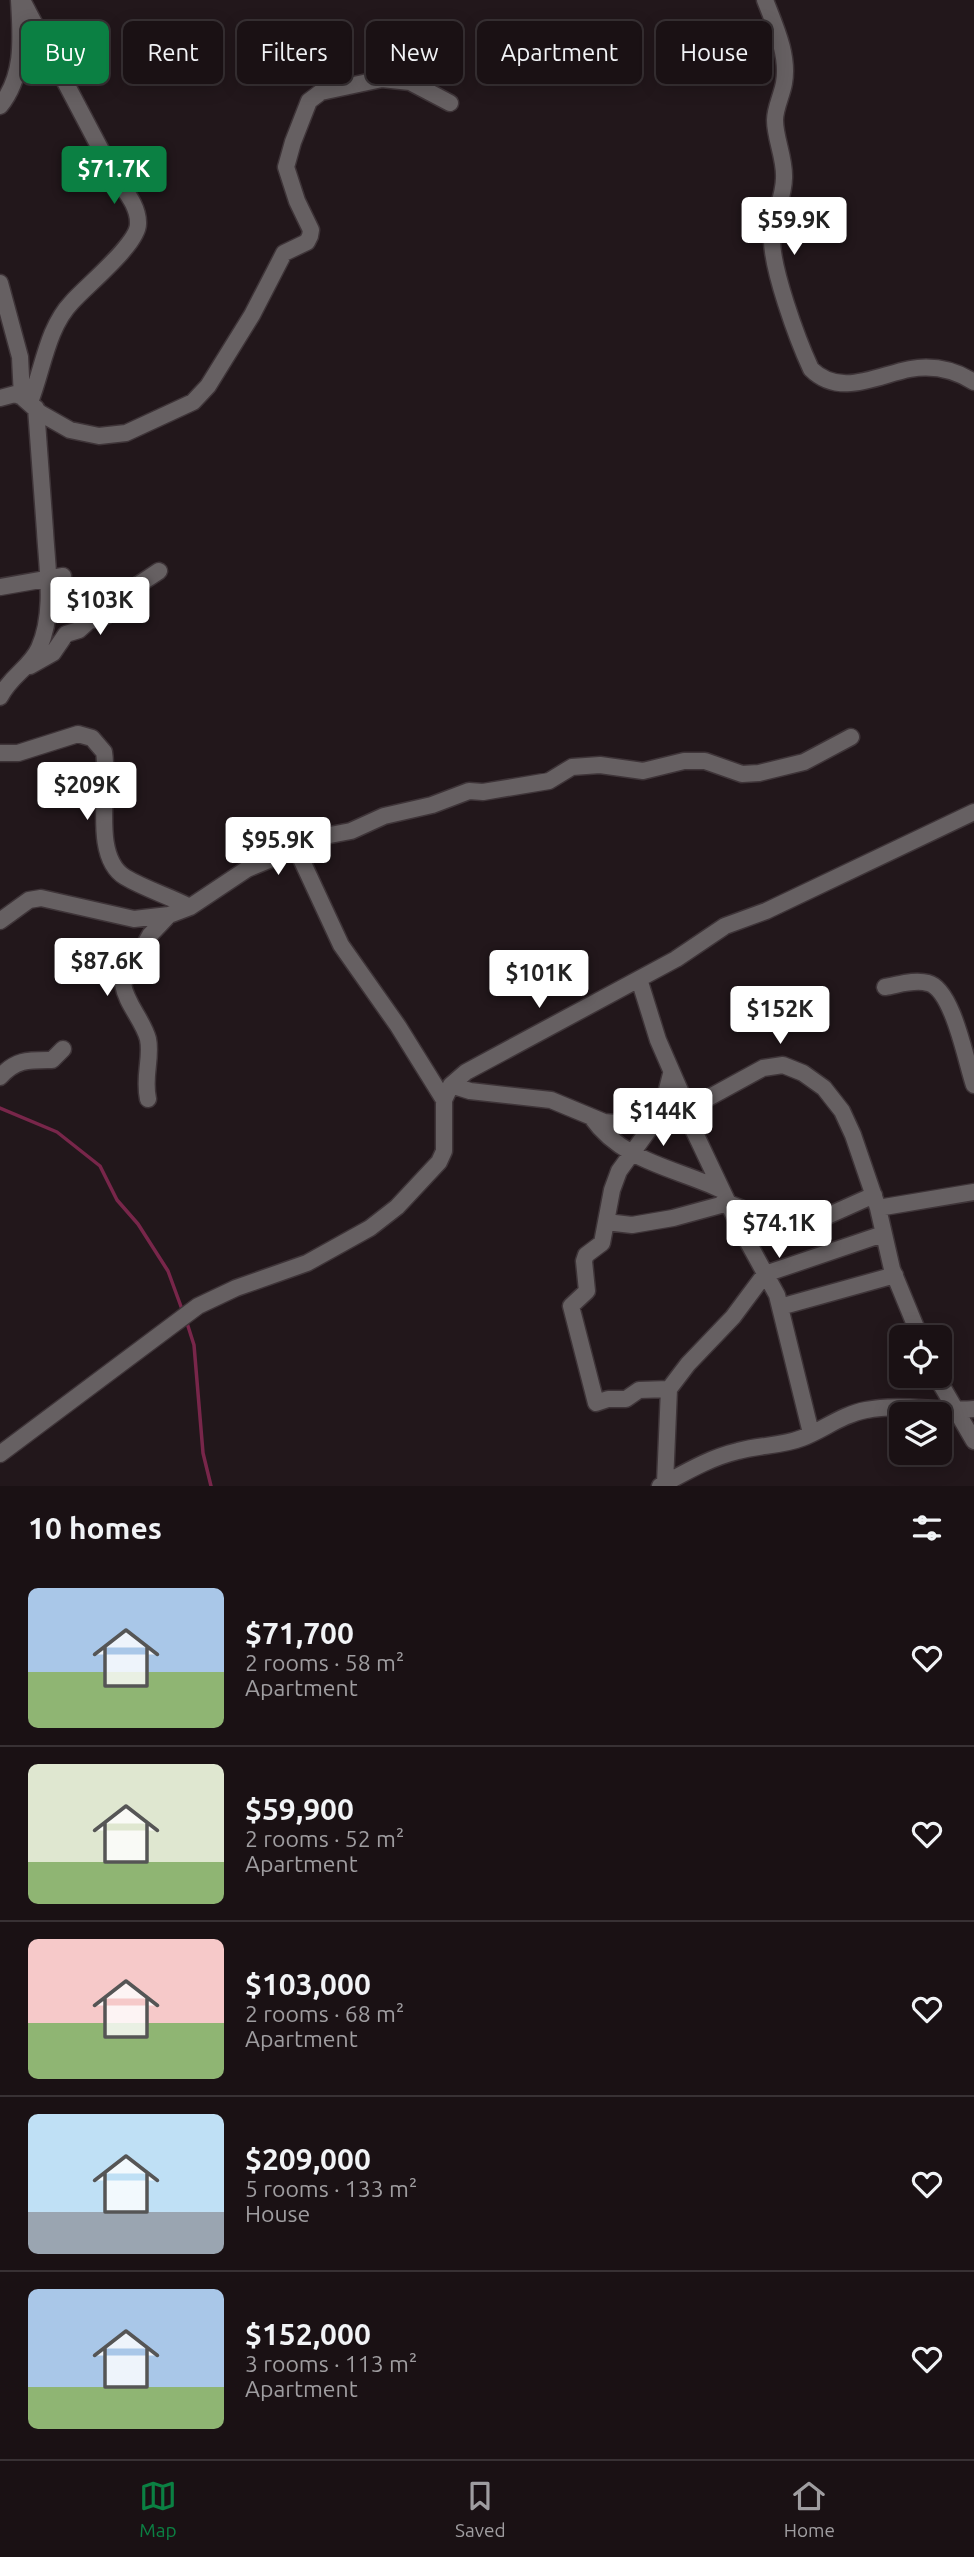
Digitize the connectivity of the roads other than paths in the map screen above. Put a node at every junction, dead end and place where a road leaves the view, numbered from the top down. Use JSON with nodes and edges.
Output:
{"nodes":[{"id":1,"x":21,"y":0,"type":"edge"},
{"id":2,"x":765,"y":0,"type":"edge"},
{"id":3,"x":450,"y":103,"type":"dead end"},
{"id":4,"x":0,"y":106,"type":"edge"},
{"id":5,"x":0,"y":284,"type":"edge"},
{"id":6,"x":974,"y":382,"type":"edge"},
{"id":7,"x":0,"y":398,"type":"edge"},
{"id":8,"x":29,"y":402,"type":"junction"},
{"id":9,"x":159,"y":571,"type":"dead end"},
{"id":10,"x":55,"y":577,"type":"junction"},
{"id":11,"x":0,"y":587,"type":"edge"},
{"id":12,"x":22,"y":670,"type":"junction"},
{"id":13,"x":0,"y":697,"type":"edge"},
{"id":14,"x":851,"y":737,"type":"dead end"},
{"id":15,"x":0,"y":753,"type":"edge"},
{"id":16,"x":974,"y":812,"type":"edge"},
{"id":17,"x":296,"y":848,"type":"junction"},
{"id":18,"x":190,"y":907,"type":"junction"},
{"id":19,"x":169,"y":915,"type":"junction"},
{"id":20,"x":0,"y":921,"type":"edge"},
{"id":21,"x":639,"y":979,"type":"junction"},
{"id":22,"x":885,"y":988,"type":"dead end"},
{"id":23,"x":63,"y":1049,"type":"dead end"},
{"id":24,"x":671,"y":1074,"type":"junction"},
{"id":25,"x":0,"y":1077,"type":"edge"},
{"id":26,"x":451,"y":1084,"type":"junction"},
{"id":27,"x":974,"y":1085,"type":"edge"},
{"id":28,"x":148,"y":1099,"type":"dead end"},
{"id":29,"x":444,"y":1100,"type":"junction"},
{"id":30,"x":686,"y":1109,"type":"junction"},
{"id":31,"x":661,"y":1113,"type":"junction"},
{"id":32,"x":591,"y":1117,"type":"junction"},
{"id":33,"x":631,"y":1153,"type":"junction"},
{"id":34,"x":974,"y":1192,"type":"edge"},
{"id":35,"x":725,"y":1197,"type":"junction"},
{"id":36,"x":876,"y":1201,"type":"junction"},
{"id":37,"x":606,"y":1222,"type":"junction"},
{"id":38,"x":883,"y":1234,"type":"junction"},
{"id":39,"x":765,"y":1274,"type":"junction"},
{"id":40,"x":895,"y":1275,"type":"junction"},
{"id":41,"x":780,"y":1307,"type":"junction"},
{"id":42,"x":915,"y":1325,"type":"edge"},
{"id":43,"x":942,"y":1388,"type":"edge"},
{"id":44,"x":669,"y":1389,"type":"junction"},
{"id":45,"x":966,"y":1409,"type":"edge"},
{"id":46,"x":811,"y":1433,"type":"junction"},
{"id":47,"x":974,"y":1441,"type":"edge"},
{"id":48,"x":0,"y":1454,"type":"edge"},
{"id":49,"x":662,"y":1485,"type":"edge"}],
"edges":[{"from":1,"to":4,"type":"street"},
{"from":1,"to":8,"type":"street"},
{"from":2,"to":6,"type":"street"},
{"from":3,"to":8,"type":"street"},
{"from":5,"to":8,"type":"street"},
{"from":7,"to":8,"type":"street"},
{"from":8,"to":10,"type":"street"},
{"from":9,"to":12,"type":"street"},
{"from":10,"to":11,"type":"street"},
{"from":10,"to":12,"type":"street"},
{"from":12,"to":13,"type":"street"},
{"from":14,"to":17,"type":"street"},
{"from":15,"to":18,"type":"street"},
{"from":16,"to":21,"type":"street"},
{"from":17,"to":18,"type":"street"},
{"from":17,"to":29,"type":"street"},
{"from":18,"to":19,"type":"street"},
{"from":19,"to":20,"type":"street"},
{"from":19,"to":28,"type":"street"},
{"from":21,"to":24,"type":"street"},
{"from":21,"to":26,"type":"street"},
{"from":22,"to":27,"type":"street"},
{"from":23,"to":25,"type":"street"},
{"from":24,"to":30,"type":"street"},
{"from":24,"to":31,"type":"street"},
{"from":26,"to":29,"type":"street"},
{"from":26,"to":32,"type":"street"},
{"from":29,"to":48,"type":"street"},
{"from":30,"to":31,"type":"street"},
{"from":30,"to":35,"type":"street"},
{"from":30,"to":36,"type":"street"},
{"from":31,"to":32,"type":"street"},
{"from":31,"to":33,"type":"street"},
{"from":32,"to":33,"type":"street"},
{"from":33,"to":35,"type":"street"},
{"from":33,"to":37,"type":"street"},
{"from":34,"to":36,"type":"street"},
{"from":35,"to":36,"type":"street"},
{"from":35,"to":37,"type":"street"},
{"from":35,"to":39,"type":"street"},
{"from":36,"to":38,"type":"street"},
{"from":37,"to":44,"type":"street"},
{"from":38,"to":39,"type":"street"},
{"from":38,"to":40,"type":"street"},
{"from":39,"to":41,"type":"street"},
{"from":39,"to":44,"type":"street"},
{"from":40,"to":41,"type":"street"},
{"from":40,"to":42,"type":"street"},
{"from":41,"to":46,"type":"street"},
{"from":43,"to":45,"type":"street"},
{"from":44,"to":49,"type":"street"},
{"from":45,"to":46,"type":"street"},
{"from":45,"to":47,"type":"street"},
{"from":46,"to":49,"type":"street"}]}
